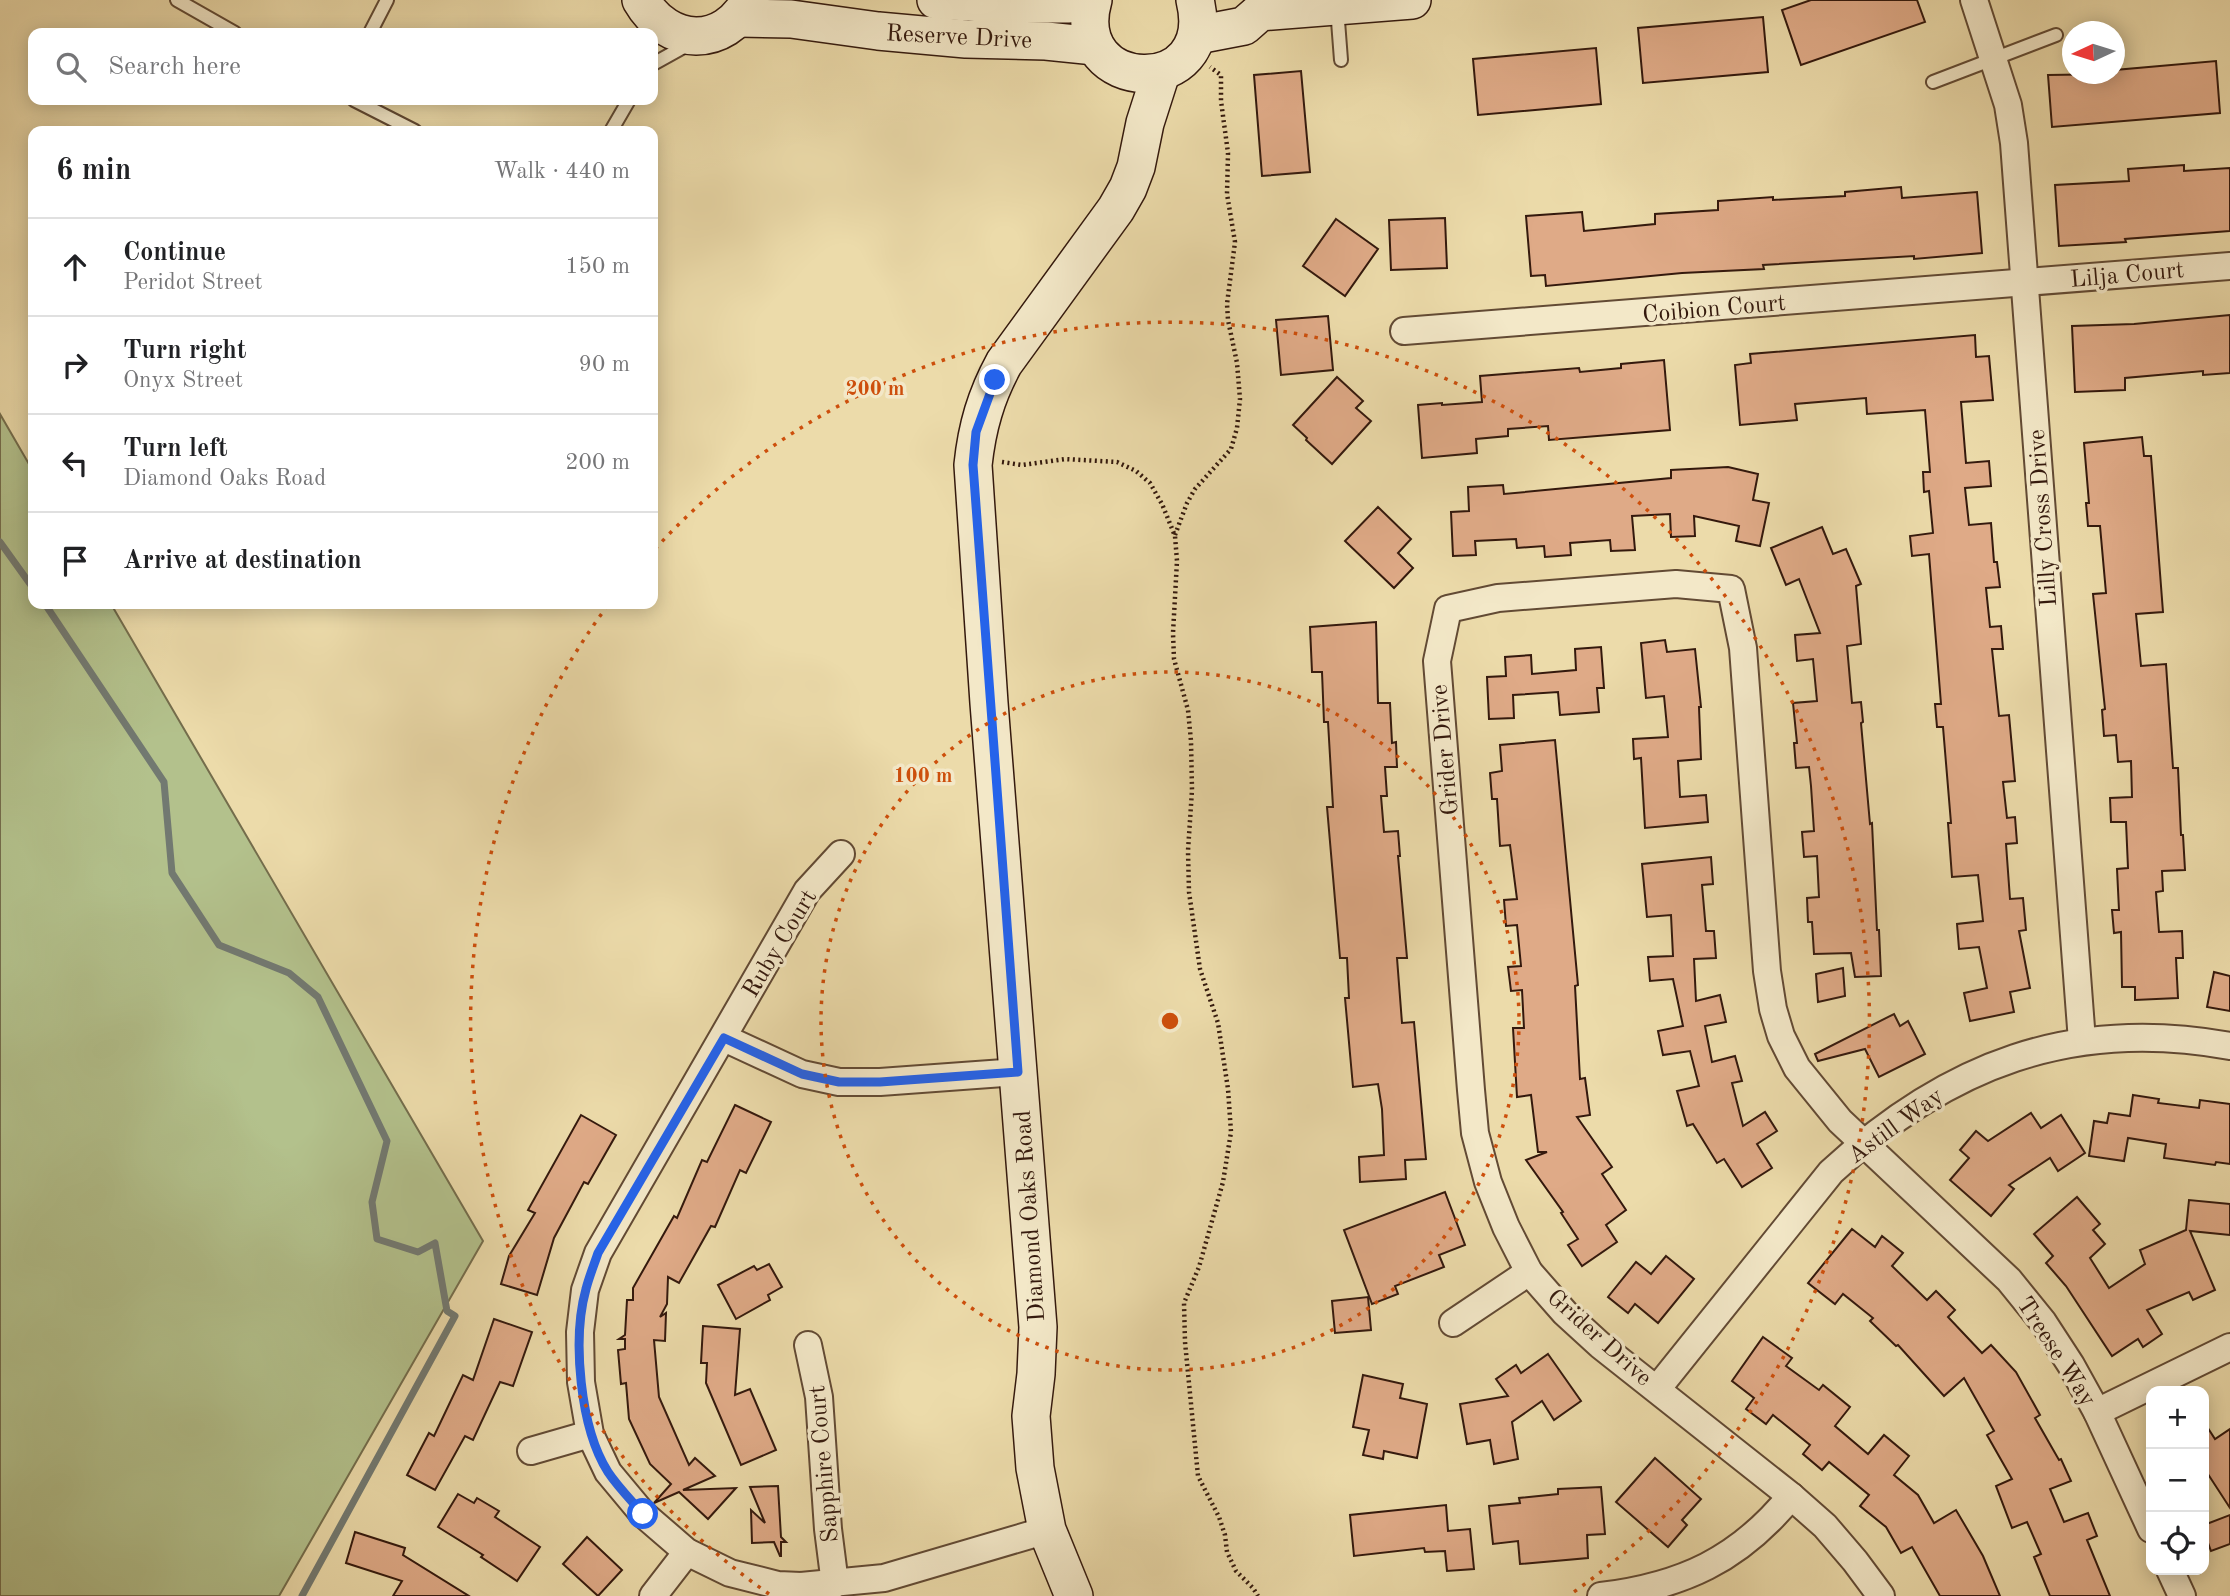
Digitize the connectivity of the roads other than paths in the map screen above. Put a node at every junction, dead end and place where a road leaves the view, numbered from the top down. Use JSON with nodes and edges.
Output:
{"nodes":[{"id":1,"x":177,"y":0,"type":"edge"},
{"id":2,"x":387,"y":0,"type":"edge"},
{"id":3,"x":936,"y":0,"type":"edge"},
{"id":4,"x":1083,"y":0,"type":"edge"},
{"id":5,"x":1093,"y":0,"type":"edge"},
{"id":6,"x":1412,"y":0,"type":"edge"},
{"id":7,"x":1974,"y":0,"type":"edge"},
{"id":8,"x":1249,"y":6,"type":"edge"},
{"id":9,"x":1337,"y":6,"type":"junction"},
{"id":10,"x":744,"y":9,"type":"edge"},
{"id":11,"x":970,"y":17,"type":"edge"},
{"id":12,"x":649,"y":24,"type":"edge"},
{"id":13,"x":226,"y":28,"type":"edge"},
{"id":14,"x":373,"y":28,"type":"edge"},
{"id":15,"x":1194,"y":29,"type":"edge"},
{"id":16,"x":2056,"y":35,"type":"dead end"},
{"id":17,"x":703,"y":36,"type":"junction"},
{"id":18,"x":1095,"y":46,"type":"junction"},
{"id":19,"x":1994,"y":58,"type":"junction"},
{"id":20,"x":658,"y":60,"type":"edge"},
{"id":21,"x":1340,"y":60,"type":"dead end"},
{"id":22,"x":1144,"y":73,"type":"junction"},
{"id":23,"x":1933,"y":82,"type":"dead end"},
{"id":24,"x":364,"y":105,"type":"edge"},
{"id":25,"x":626,"y":105,"type":"edge"},
{"id":26,"x":405,"y":126,"type":"edge"},
{"id":27,"x":614,"y":126,"type":"edge"},
{"id":28,"x":2230,"y":266,"type":"edge"},
{"id":29,"x":2024,"y":283,"type":"junction"},
{"id":30,"x":1404,"y":331,"type":"dead end"},
{"id":31,"x":841,"y":855,"type":"dead end"},
{"id":32,"x":724,"y":1038,"type":"junction"},
{"id":33,"x":2082,"y":1041,"type":"junction"},
{"id":34,"x":2230,"y":1045,"type":"edge"},
{"id":35,"x":1018,"y":1072,"type":"junction"},
{"id":36,"x":1863,"y":1143,"type":"junction"},
{"id":37,"x":1530,"y":1272,"type":"junction"},
{"id":38,"x":1453,"y":1322,"type":"dead end"},
{"id":39,"x":808,"y":1345,"type":"dead end"},
{"id":40,"x":2230,"y":1347,"type":"edge"},
{"id":41,"x":1657,"y":1389,"type":"junction"},
{"id":42,"x":2096,"y":1412,"type":"junction"},
{"id":43,"x":590,"y":1434,"type":"junction"},
{"id":44,"x":531,"y":1451,"type":"dead end"},
{"id":45,"x":1791,"y":1496,"type":"junction"},
{"id":46,"x":2146,"y":1518,"type":"edge"},
{"id":47,"x":1047,"y":1530,"type":"junction"},
{"id":48,"x":687,"y":1552,"type":"junction"},
{"id":49,"x":2172,"y":1575,"type":"edge"},
{"id":50,"x":835,"y":1584,"type":"junction"},
{"id":51,"x":653,"y":1596,"type":"edge"},
{"id":52,"x":1074,"y":1596,"type":"edge"},
{"id":53,"x":1601,"y":1596,"type":"edge"},
{"id":54,"x":1881,"y":1596,"type":"edge"},
{"id":55,"x":2182,"y":1596,"type":"edge"}],
"edges":[{"from":1,"to":13,"type":"lane"},
{"from":2,"to":14,"type":"lane"},
{"from":3,"to":11,"type":"street","name":"Reserve Drive"},
{"from":4,"to":11,"type":"street","name":"Reserve Drive"},
{"from":5,"to":18,"type":"street"},
{"from":6,"to":9,"type":"street"},
{"from":7,"to":19,"type":"street","name":"Lilly Cross Drive"},
{"from":8,"to":9,"type":"street"},
{"from":8,"to":15,"type":"street"},
{"from":9,"to":21,"type":"lane"},
{"from":10,"to":11,"type":"street","name":"Reserve Drive"},
{"from":10,"to":17,"type":"street"},
{"from":11,"to":18,"type":"street","name":"Reserve Drive"},
{"from":12,"to":17,"type":"street"},
{"from":15,"to":22,"type":"street"},
{"from":16,"to":19,"type":"lane"},
{"from":17,"to":20,"type":"lane"},
{"from":18,"to":22,"type":"street"},
{"from":19,"to":23,"type":"lane"},
{"from":19,"to":29,"type":"street","name":"Lilly Cross Drive"},
{"from":22,"to":35,"type":"street","name":"Diamond Oaks Road"},
{"from":24,"to":26,"type":"lane"},
{"from":25,"to":27,"type":"lane"},
{"from":28,"to":29,"type":"street","name":"Lilja Court"},
{"from":29,"to":30,"type":"street","name":"Coibion Court"},
{"from":29,"to":33,"type":"street","name":"Lilly Cross Drive"},
{"from":31,"to":32,"type":"street","name":"Ruby Court"},
{"from":32,"to":35,"type":"street"},
{"from":32,"to":43,"type":"street","name":"Ruby Court"},
{"from":33,"to":34,"type":"street","name":"Astill Way"},
{"from":33,"to":36,"type":"street","name":"Astill Way"},
{"from":35,"to":47,"type":"street","name":"Diamond Oaks Road"},
{"from":36,"to":37,"type":"street","name":"Grider Drive"},
{"from":36,"to":41,"type":"street","name":"Astill Way"},
{"from":36,"to":42,"type":"street","name":"Treese Way"},
{"from":37,"to":38,"type":"street"},
{"from":37,"to":41,"type":"street","name":"Grider Drive"},
{"from":39,"to":50,"type":"street","name":"Sapphire Court"},
{"from":40,"to":42,"type":"street"},
{"from":41,"to":45,"type":"street","name":"Grider Drive"},
{"from":42,"to":46,"type":"street","name":"Treese Way"},
{"from":43,"to":44,"type":"street"},
{"from":43,"to":48,"type":"street","name":"Ruby Court"},
{"from":45,"to":53,"type":"street"},
{"from":45,"to":54,"type":"street","name":"Grider Drive"},
{"from":47,"to":50,"type":"street","name":"Ruby Court"},
{"from":47,"to":52,"type":"street","name":"Diamond Oaks Road"},
{"from":48,"to":50,"type":"street","name":"Ruby Court"},
{"from":48,"to":51,"type":"street"},
{"from":49,"to":55,"type":"street"}]}
